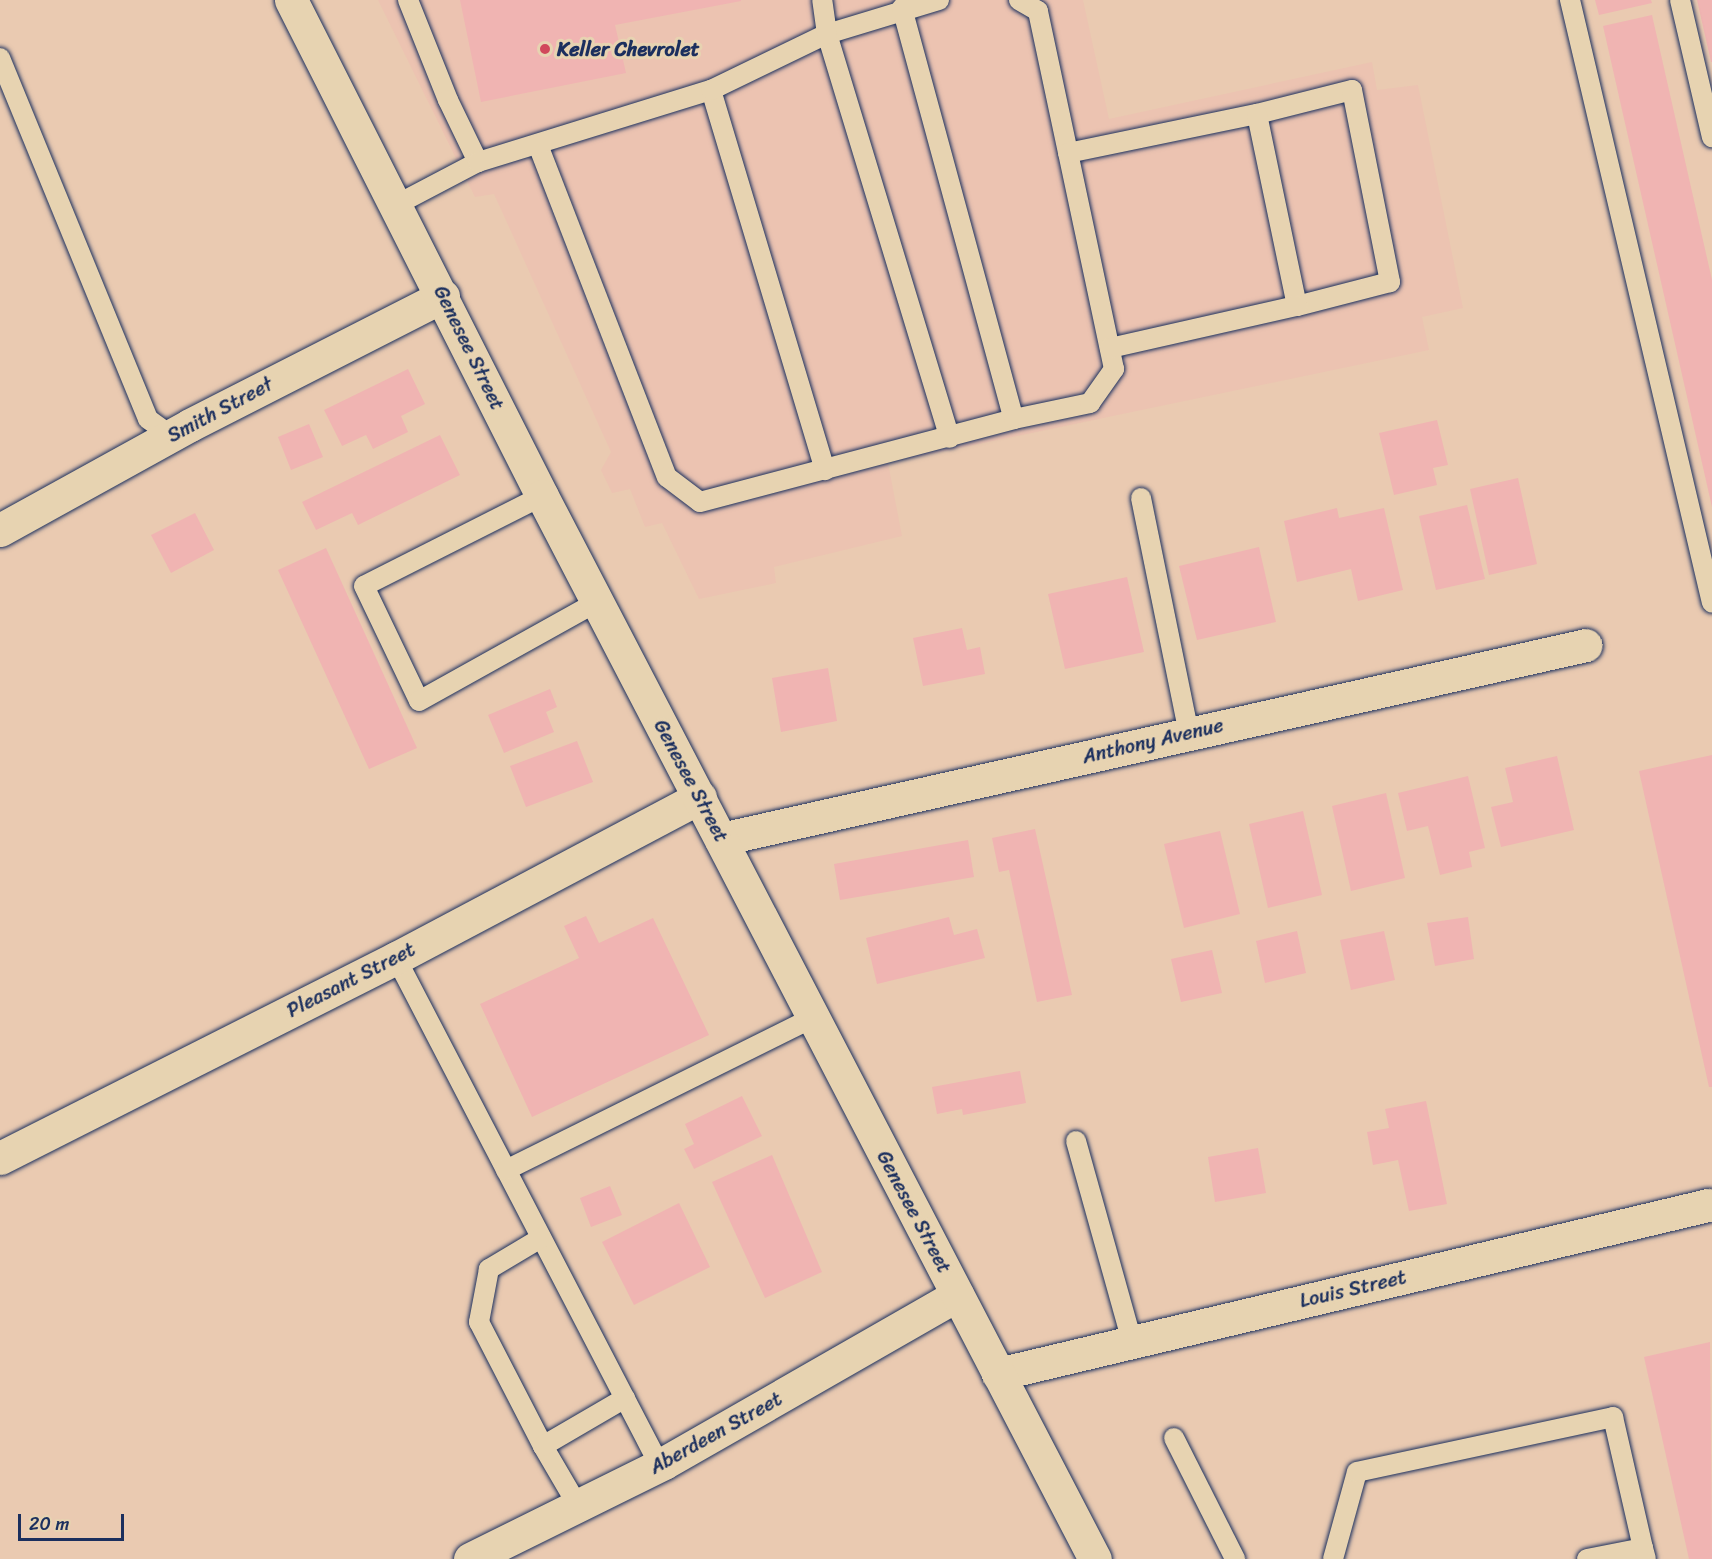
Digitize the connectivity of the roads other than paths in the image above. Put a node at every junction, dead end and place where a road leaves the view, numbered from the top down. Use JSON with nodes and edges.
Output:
{"nodes":[{"id":1,"x":291,"y":0,"type":"edge"},
{"id":2,"x":408,"y":0,"type":"edge"},
{"id":3,"x":822,"y":0,"type":"edge"},
{"id":4,"x":939,"y":0,"type":"edge"},
{"id":5,"x":1018,"y":0,"type":"edge"},
{"id":6,"x":1570,"y":0,"type":"edge"},
{"id":7,"x":1680,"y":0,"type":"edge"},
{"id":8,"x":902,"y":8,"type":"junction"},
{"id":9,"x":828,"y":34,"type":"junction"},
{"id":10,"x":0,"y":58,"type":"edge"},
{"id":11,"x":711,"y":90,"type":"junction"},
{"id":12,"x":6,"y":91,"type":"edge"},
{"id":13,"x":1257,"y":114,"type":"junction"},
{"id":14,"x":1712,"y":137,"type":"edge"},
{"id":15,"x":538,"y":144,"type":"junction"},
{"id":16,"x":1068,"y":153,"type":"junction"},
{"id":17,"x":478,"y":162,"type":"junction"},
{"id":18,"x":396,"y":205,"type":"junction"},
{"id":19,"x":443,"y":296,"type":"junction"},
{"id":20,"x":1298,"y":306,"type":"junction"},
{"id":21,"x":1110,"y":348,"type":"junction"},
{"id":22,"x":1014,"y":419,"type":"junction"},
{"id":23,"x":171,"y":436,"type":"junction"},
{"id":24,"x":950,"y":438,"type":"junction"},
{"id":25,"x":825,"y":470,"type":"junction"},
{"id":26,"x":542,"y":496,"type":"junction"},
{"id":27,"x":1141,"y":498,"type":"dead end"},
{"id":28,"x":0,"y":530,"type":"edge"},
{"id":29,"x":1705,"y":540,"type":"edge"},
{"id":30,"x":597,"y":602,"type":"junction"},
{"id":31,"x":1712,"y":603,"type":"edge"},
{"id":32,"x":1586,"y":645,"type":"dead end"},
{"id":33,"x":1190,"y":733,"type":"junction"},
{"id":34,"x":700,"y":797,"type":"junction"},
{"id":35,"x":721,"y":838,"type":"junction"},
{"id":36,"x":396,"y":957,"type":"junction"},
{"id":37,"x":812,"y":1018,"type":"junction"},
{"id":38,"x":1076,"y":1141,"type":"dead end"},
{"id":39,"x":0,"y":1158,"type":"edge"},
{"id":40,"x":506,"y":1170,"type":"junction"},
{"id":41,"x":1710,"y":1204,"type":"edge"},
{"id":42,"x":542,"y":1238,"type":"junction"},
{"id":43,"x":957,"y":1295,"type":"junction"},
{"id":44,"x":1132,"y":1341,"type":"junction"},
{"id":45,"x":998,"y":1374,"type":"junction"},
{"id":46,"x":625,"y":1398,"type":"junction"},
{"id":47,"x":1174,"y":1438,"type":"dead end"},
{"id":48,"x":543,"y":1446,"type":"junction"},
{"id":49,"x":660,"y":1466,"type":"junction"},
{"id":50,"x":579,"y":1506,"type":"junction"},
{"id":51,"x":1645,"y":1553,"type":"edge"},
{"id":52,"x":470,"y":1559,"type":"edge"},
{"id":53,"x":1095,"y":1559,"type":"edge"},
{"id":54,"x":1236,"y":1559,"type":"edge"},
{"id":55,"x":1334,"y":1559,"type":"edge"},
{"id":56,"x":1587,"y":1559,"type":"edge"}],
"edges":[{"from":1,"to":18,"type":"street","name":"Genesee Street"},
{"from":2,"to":17,"type":"lane"},
{"from":3,"to":9,"type":"lane"},
{"from":4,"to":8,"type":"lane"},
{"from":5,"to":16,"type":"lane"},
{"from":6,"to":29,"type":"lane"},
{"from":7,"to":14,"type":"lane"},
{"from":8,"to":9,"type":"lane"},
{"from":8,"to":22,"type":"lane"},
{"from":9,"to":11,"type":"lane"},
{"from":9,"to":24,"type":"lane"},
{"from":10,"to":12,"type":"lane"},
{"from":11,"to":15,"type":"lane"},
{"from":11,"to":25,"type":"lane"},
{"from":12,"to":23,"type":"lane"},
{"from":13,"to":16,"type":"lane"},
{"from":13,"to":20,"type":"lane"},
{"from":13,"to":20,"type":"lane"},
{"from":15,"to":17,"type":"lane"},
{"from":15,"to":25,"type":"lane"},
{"from":16,"to":21,"type":"lane"},
{"from":17,"to":18,"type":"lane"},
{"from":18,"to":19,"type":"street","name":"Genesee Street"},
{"from":19,"to":23,"type":"street","name":"Smith Street"},
{"from":19,"to":26,"type":"street","name":"Genesee Street"},
{"from":20,"to":21,"type":"lane"},
{"from":21,"to":22,"type":"lane"},
{"from":22,"to":24,"type":"lane"},
{"from":23,"to":28,"type":"street","name":"Smith Street"},
{"from":24,"to":25,"type":"lane"},
{"from":26,"to":30,"type":"street","name":"Genesee Street"},
{"from":26,"to":30,"type":"lane"},
{"from":27,"to":33,"type":"lane"},
{"from":29,"to":31,"type":"lane"},
{"from":30,"to":34,"type":"street","name":"Genesee Street"},
{"from":32,"to":33,"type":"street","name":"Anthony Avenue"},
{"from":33,"to":35,"type":"street","name":"Anthony Avenue"},
{"from":34,"to":35,"type":"street","name":"Genesee Street"},
{"from":34,"to":36,"type":"street","name":"Pleasant Street"},
{"from":35,"to":37,"type":"street","name":"Genesee Street"},
{"from":36,"to":39,"type":"street","name":"Pleasant Street"},
{"from":36,"to":40,"type":"lane"},
{"from":37,"to":40,"type":"lane"},
{"from":37,"to":43,"type":"street","name":"Genesee Street"},
{"from":38,"to":44,"type":"lane"},
{"from":40,"to":42,"type":"lane"},
{"from":41,"to":44,"type":"street","name":"Louis Street"},
{"from":42,"to":46,"type":"lane"},
{"from":42,"to":48,"type":"lane"},
{"from":43,"to":45,"type":"street","name":"Genesee Street"},
{"from":43,"to":49,"type":"street","name":"Aberdeen Street"},
{"from":44,"to":45,"type":"street","name":"Louis Street"},
{"from":45,"to":53,"type":"street","name":"Genesee Street"},
{"from":46,"to":48,"type":"lane"},
{"from":46,"to":49,"type":"lane"},
{"from":47,"to":54,"type":"lane"},
{"from":48,"to":50,"type":"lane"},
{"from":49,"to":50,"type":"street","name":"Aberdeen Street"},
{"from":50,"to":52,"type":"street","name":"Aberdeen Street"},
{"from":51,"to":55,"type":"lane"},
{"from":51,"to":56,"type":"lane"}]}
